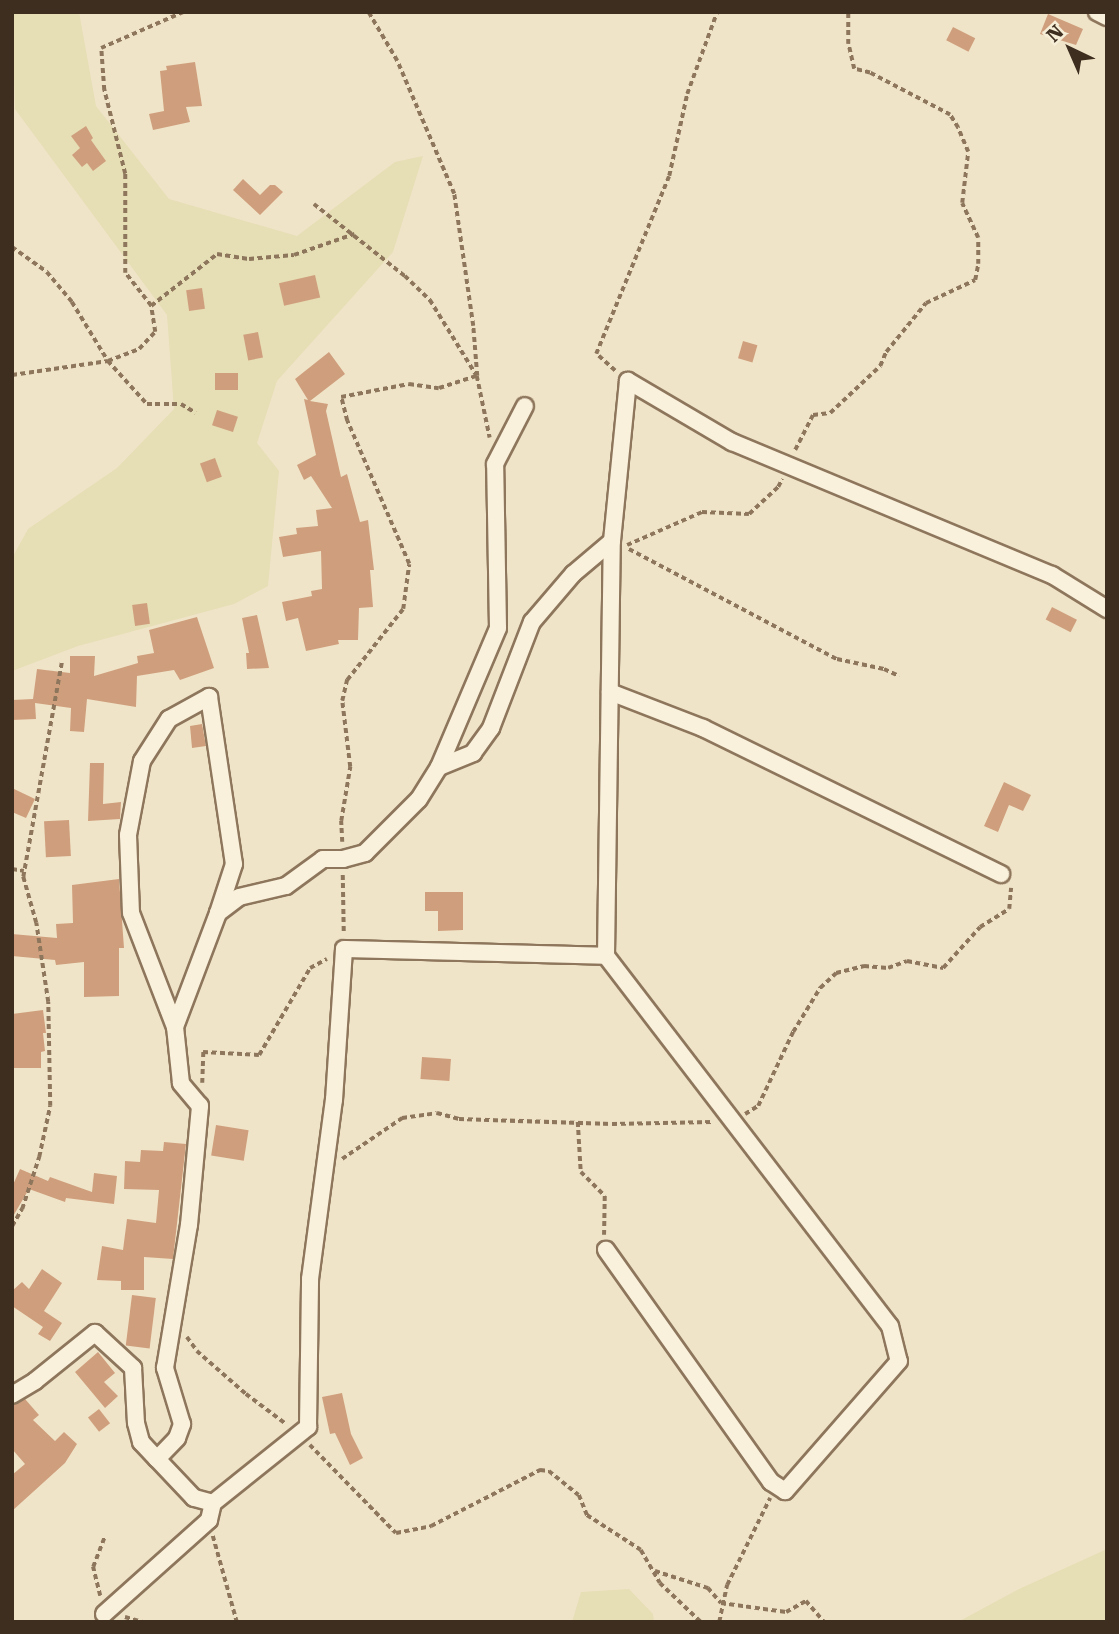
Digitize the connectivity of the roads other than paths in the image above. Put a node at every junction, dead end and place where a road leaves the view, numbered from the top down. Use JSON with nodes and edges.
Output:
{"nodes":[{"id":1,"x":1097,"y":12,"type":"edge"},
{"id":2,"x":1107,"y":17,"type":"edge"},
{"id":3,"x":525,"y":406,"type":"dead end"},
{"id":4,"x":612,"y":541,"type":"junction"},
{"id":5,"x":1107,"y":609,"type":"edge"},
{"id":6,"x":610,"y":692,"type":"junction"},
{"id":7,"x":439,"y":767,"type":"junction"},
{"id":8,"x":1001,"y":874,"type":"dead end"},
{"id":9,"x":219,"y":913,"type":"junction"},
{"id":10,"x":606,"y":956,"type":"junction"},
{"id":11,"x":176,"y":1027,"type":"junction"},
{"id":12,"x":606,"y":1250,"type":"road end"},
{"id":13,"x":12,"y":1395,"type":"edge"},
{"id":14,"x":157,"y":1459,"type":"junction"},
{"id":15,"x":213,"y":1503,"type":"junction"},
{"id":16,"x":104,"y":1614,"type":"dead end"}],
"edges":[{"from":1,"to":2,"type":"street"},
{"from":3,"to":7,"type":"street"},
{"from":4,"to":5,"type":"street"},
{"from":4,"to":6,"type":"street"},
{"from":4,"to":7,"type":"street"},
{"from":6,"to":8,"type":"street"},
{"from":6,"to":10,"type":"street"},
{"from":7,"to":9,"type":"street"},
{"from":9,"to":11,"type":"street"},
{"from":9,"to":11,"type":"street"},
{"from":10,"to":12,"type":"street"},
{"from":10,"to":15,"type":"street"},
{"from":11,"to":14,"type":"street"},
{"from":13,"to":14,"type":"street"},
{"from":14,"to":15,"type":"street"},
{"from":15,"to":16,"type":"street"}]}
